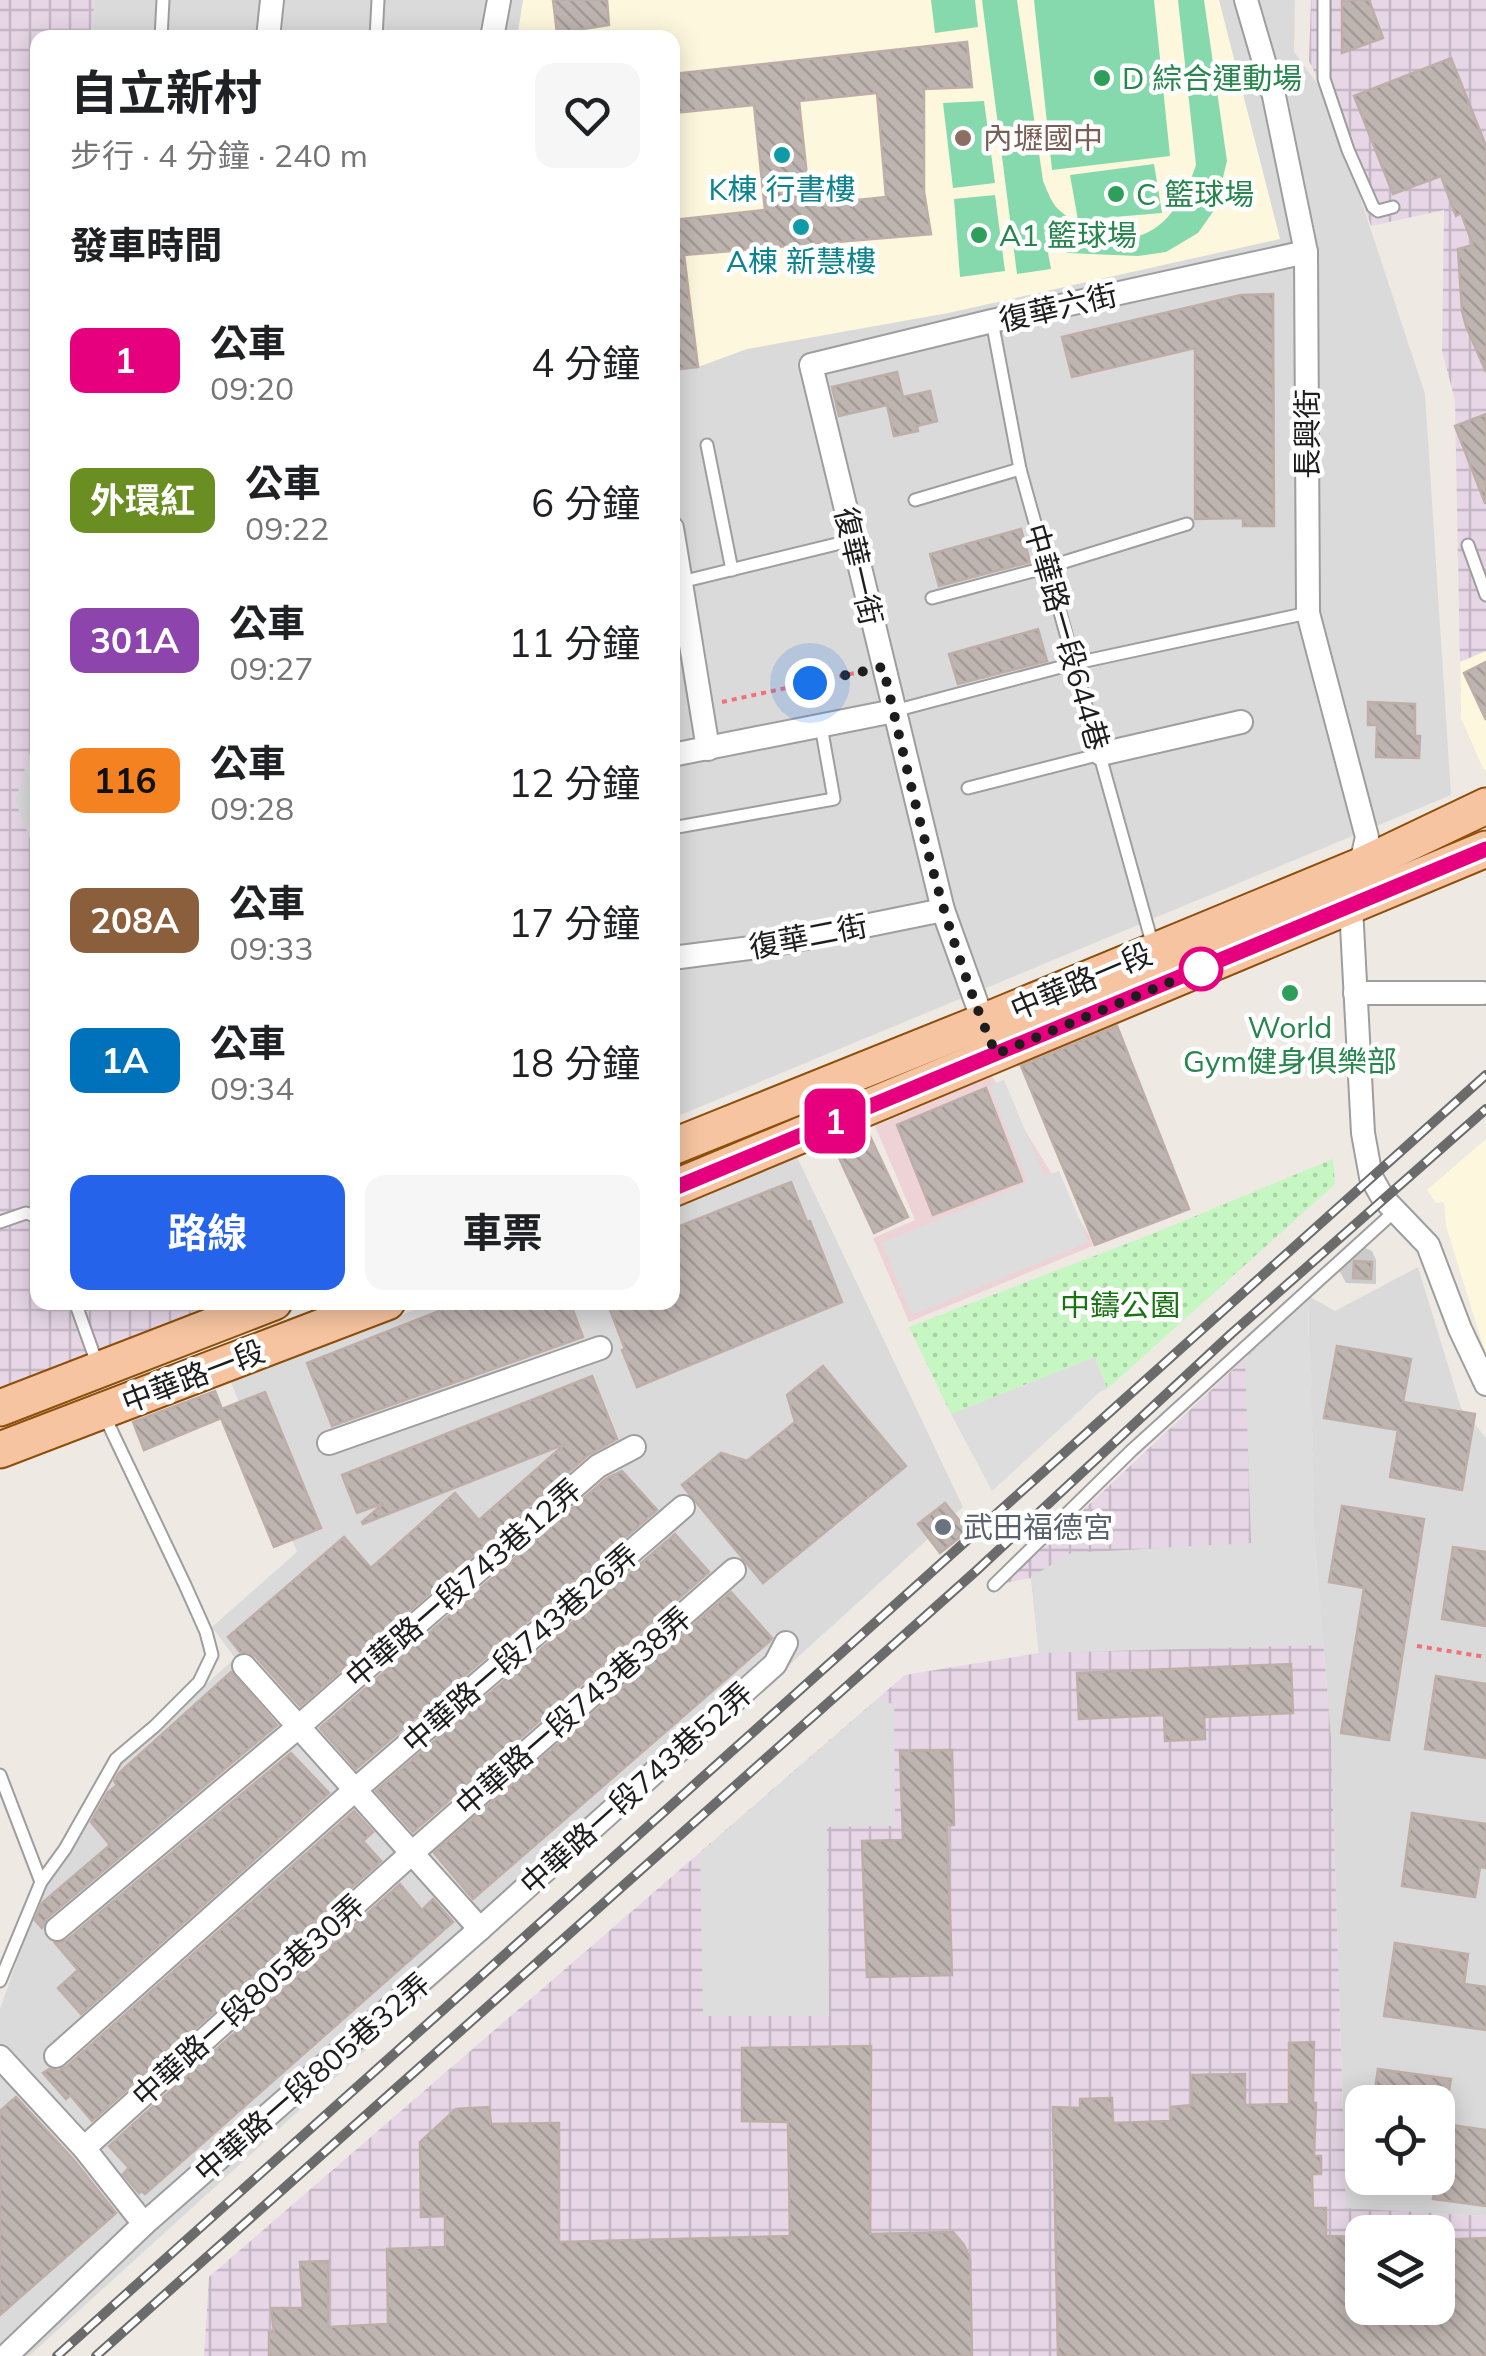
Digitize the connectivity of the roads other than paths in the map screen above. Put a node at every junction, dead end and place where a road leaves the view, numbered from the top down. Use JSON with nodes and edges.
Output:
{"nodes":[{"id":1,"x":163,"y":0,"type":"edge"},
{"id":2,"x":272,"y":0,"type":"edge"},
{"id":3,"x":378,"y":0,"type":"edge"},
{"id":4,"x":499,"y":0,"type":"edge"},
{"id":5,"x":1246,"y":0,"type":"edge"},
{"id":6,"x":1324,"y":0,"type":"edge"},
{"id":7,"x":161,"y":30,"type":"edge"},
{"id":8,"x":269,"y":30,"type":"edge"},
{"id":9,"x":376,"y":30,"type":"edge"},
{"id":10,"x":493,"y":30,"type":"edge"},
{"id":11,"x":1393,"y":207,"type":"dead end"},
{"id":12,"x":1306,"y":252,"type":"junction"},
{"id":13,"x":992,"y":321,"type":"junction"},
{"id":14,"x":811,"y":365,"type":"joint"},
{"id":15,"x":707,"y":445,"type":"dead end"},
{"id":16,"x":1020,"y":469,"type":"junction"},
{"id":17,"x":915,"y":500,"type":"dead end"},
{"id":18,"x":1187,"y":524,"type":"dead end"},
{"id":19,"x":854,"y":540,"type":"junction"},
{"id":20,"x":1468,"y":545,"type":"dead end"},
{"id":21,"x":1048,"y":567,"type":"junction"},
{"id":22,"x":732,"y":570,"type":"junction"},
{"id":23,"x":680,"y":576,"type":"edge"},
{"id":24,"x":681,"y":582,"type":"junction"},
{"id":25,"x":1486,"y":595,"type":"edge"},
{"id":26,"x":932,"y":598,"type":"dead end"},
{"id":27,"x":1308,"y":613,"type":"junction"},
{"id":28,"x":1076,"y":663,"type":"junction"},
{"id":29,"x":894,"y":712,"type":"junction"},
{"id":30,"x":1241,"y":722,"type":"dead end"},
{"id":31,"x":820,"y":726,"type":"junction"},
{"id":32,"x":708,"y":748,"type":"junction"},
{"id":33,"x":680,"y":753,"type":"edge"},
{"id":34,"x":1100,"y":754,"type":"junction"},
{"id":35,"x":968,"y":788,"type":"dead end"},
{"id":36,"x":1486,"y":806,"type":"edge"},
{"id":37,"x":680,"y":827,"type":"edge"},
{"id":38,"x":1486,"y":849,"type":"edge"},
{"id":39,"x":1358,"y":867,"type":"junction"},
{"id":40,"x":1350,"y":906,"type":"junction"},
{"id":41,"x":943,"y":910,"type":"junction"},
{"id":42,"x":1154,"y":951,"type":"junction"},
{"id":43,"x":680,"y":957,"type":"edge"},
{"id":44,"x":1355,"y":992,"type":"junction"},
{"id":45,"x":1483,"y":992,"type":"dead end"},
{"id":46,"x":990,"y":1038,"type":"junction"},
{"id":47,"x":680,"y":1144,"type":"edge"},
{"id":48,"x":680,"y":1185,"type":"edge"},
{"id":49,"x":1395,"y":1211,"type":"junction"},
{"id":50,"x":30,"y":1214,"type":"edge"},
{"id":51,"x":0,"y":1222,"type":"edge"},
{"id":52,"x":78,"y":1310,"type":"edge"},
{"id":53,"x":242,"y":1310,"type":"edge"},
{"id":54,"x":365,"y":1310,"type":"edge"},
{"id":55,"x":600,"y":1348,"type":"dead end"},
{"id":56,"x":100,"y":1370,"type":"junction"},
{"id":57,"x":1486,"y":1384,"type":"edge"},
{"id":58,"x":0,"y":1408,"type":"edge"},
{"id":59,"x":102,"y":1411,"type":"junction"},
{"id":60,"x":328,"y":1443,"type":"dead end"},
{"id":61,"x":634,"y":1447,"type":"dead end"},
{"id":62,"x":0,"y":1450,"type":"edge"},
{"id":63,"x":683,"y":1507,"type":"dead end"},
{"id":64,"x":734,"y":1570,"type":"dead end"},
{"id":65,"x":994,"y":1585,"type":"dead end"},
{"id":66,"x":786,"y":1643,"type":"dead end"},
{"id":67,"x":244,"y":1666,"type":"dead end"},
{"id":68,"x":297,"y":1728,"type":"junction"},
{"id":69,"x":1,"y":1782,"type":"edge"},
{"id":70,"x":356,"y":1790,"type":"junction"},
{"id":71,"x":412,"y":1853,"type":"junction"},
{"id":72,"x":41,"y":1882,"type":"junction"},
{"id":73,"x":480,"y":1929,"type":"junction"},
{"id":74,"x":57,"y":1930,"type":"dead end"},
{"id":75,"x":0,"y":1980,"type":"edge"},
{"id":76,"x":56,"y":2056,"type":"dead end"},
{"id":77,"x":0,"y":2057,"type":"edge"},
{"id":78,"x":84,"y":2148,"type":"junction"},
{"id":79,"x":144,"y":2224,"type":"junction"},
{"id":80,"x":6,"y":2356,"type":"edge"}],
"edges":[{"from":1,"to":7,"type":"lane"},
{"from":2,"to":8,"type":"street"},
{"from":3,"to":9,"type":"lane"},
{"from":4,"to":10,"type":"street"},
{"from":5,"to":12,"type":"street","name":"長興街"},
{"from":6,"to":11,"type":"lane"},
{"from":12,"to":13,"type":"street","name":"復華六街"},
{"from":12,"to":27,"type":"street","name":"長興街"},
{"from":13,"to":14,"type":"street","name":"復華六街"},
{"from":13,"to":16,"type":"lane","name":"中華路一段644巷"},
{"from":14,"to":19,"type":"street","name":"復華一街"},
{"from":15,"to":22,"type":"lane"},
{"from":16,"to":17,"type":"lane"},
{"from":16,"to":21,"type":"lane","name":"中華路一段644巷"},
{"from":18,"to":21,"type":"lane"},
{"from":19,"to":22,"type":"lane"},
{"from":19,"to":29,"type":"street","name":"復華一街"},
{"from":20,"to":25,"type":"lane"},
{"from":21,"to":26,"type":"lane"},
{"from":21,"to":28,"type":"lane","name":"中華路一段644巷"},
{"from":22,"to":24,"type":"lane"},
{"from":23,"to":24,"type":"street"},
{"from":24,"to":32,"type":"street"},
{"from":27,"to":28,"type":"lane"},
{"from":27,"to":39,"type":"street","name":"長興街"},
{"from":28,"to":29,"type":"lane"},
{"from":28,"to":34,"type":"lane","name":"中華路一段644巷"},
{"from":29,"to":31,"type":"street"},
{"from":29,"to":41,"type":"street","name":"復華一街"},
{"from":30,"to":34,"type":"street"},
{"from":31,"to":32,"type":"street"},
{"from":31,"to":37,"type":"lane"},
{"from":32,"to":33,"type":"street"},
{"from":34,"to":35,"type":"lane"},
{"from":34,"to":42,"type":"lane","name":"中華路一段644巷"},
{"from":36,"to":39,"type":"main road","name":"中華路一段"},
{"from":38,"to":40,"type":"main road","name":"中華路一段"},
{"from":39,"to":40,"type":"street","name":"長興街"},
{"from":39,"to":42,"type":"main road","name":"中華路一段"},
{"from":40,"to":44,"type":"street","name":"長興街"},
{"from":40,"to":46,"type":"main road","name":"中華路一段"},
{"from":41,"to":43,"type":"street","name":"復華二街"},
{"from":41,"to":46,"type":"street","name":"復華一街"},
{"from":42,"to":46,"type":"main road","name":"中華路一段"},
{"from":44,"to":45,"type":"street"},
{"from":44,"to":49,"type":"street","name":"長興街"},
{"from":46,"to":47,"type":"main road","name":"中華路一段"},
{"from":46,"to":48,"type":"main road","name":"中華路一段"},
{"from":49,"to":57,"type":"street"},
{"from":49,"to":65,"type":"lane"},
{"from":50,"to":51,"type":"lane"},
{"from":52,"to":56,"type":"lane"},
{"from":53,"to":56,"type":"main road","name":"中華路一段"},
{"from":54,"to":59,"type":"main road","name":"中華路一段"},
{"from":55,"to":60,"type":"street"},
{"from":56,"to":58,"type":"main road","name":"中華路一段"},
{"from":59,"to":62,"type":"main road","name":"中華路一段"},
{"from":59,"to":72,"type":"lane"},
{"from":61,"to":68,"type":"street","name":"中華路一段743巷12弄"},
{"from":63,"to":70,"type":"street","name":"中華路一段743巷26弄"},
{"from":64,"to":71,"type":"street","name":"中華路一段743巷38弄"},
{"from":66,"to":73,"type":"street","name":"中華路一段743巷52弄"},
{"from":67,"to":68,"type":"street"},
{"from":68,"to":70,"type":"street"},
{"from":68,"to":74,"type":"street","name":"中華路一段743巷12弄"},
{"from":69,"to":72,"type":"lane"},
{"from":70,"to":71,"type":"street"},
{"from":70,"to":76,"type":"street","name":"中華路一段743巷26弄"},
{"from":71,"to":73,"type":"street"},
{"from":71,"to":78,"type":"street","name":"中華路一段805巷30弄"},
{"from":72,"to":75,"type":"lane"},
{"from":73,"to":79,"type":"street","name":"中華路一段805巷32弄"},
{"from":77,"to":78,"type":"street"},
{"from":78,"to":79,"type":"street"},
{"from":79,"to":80,"type":"street","name":"中華路一段805巷32弄"}]}
